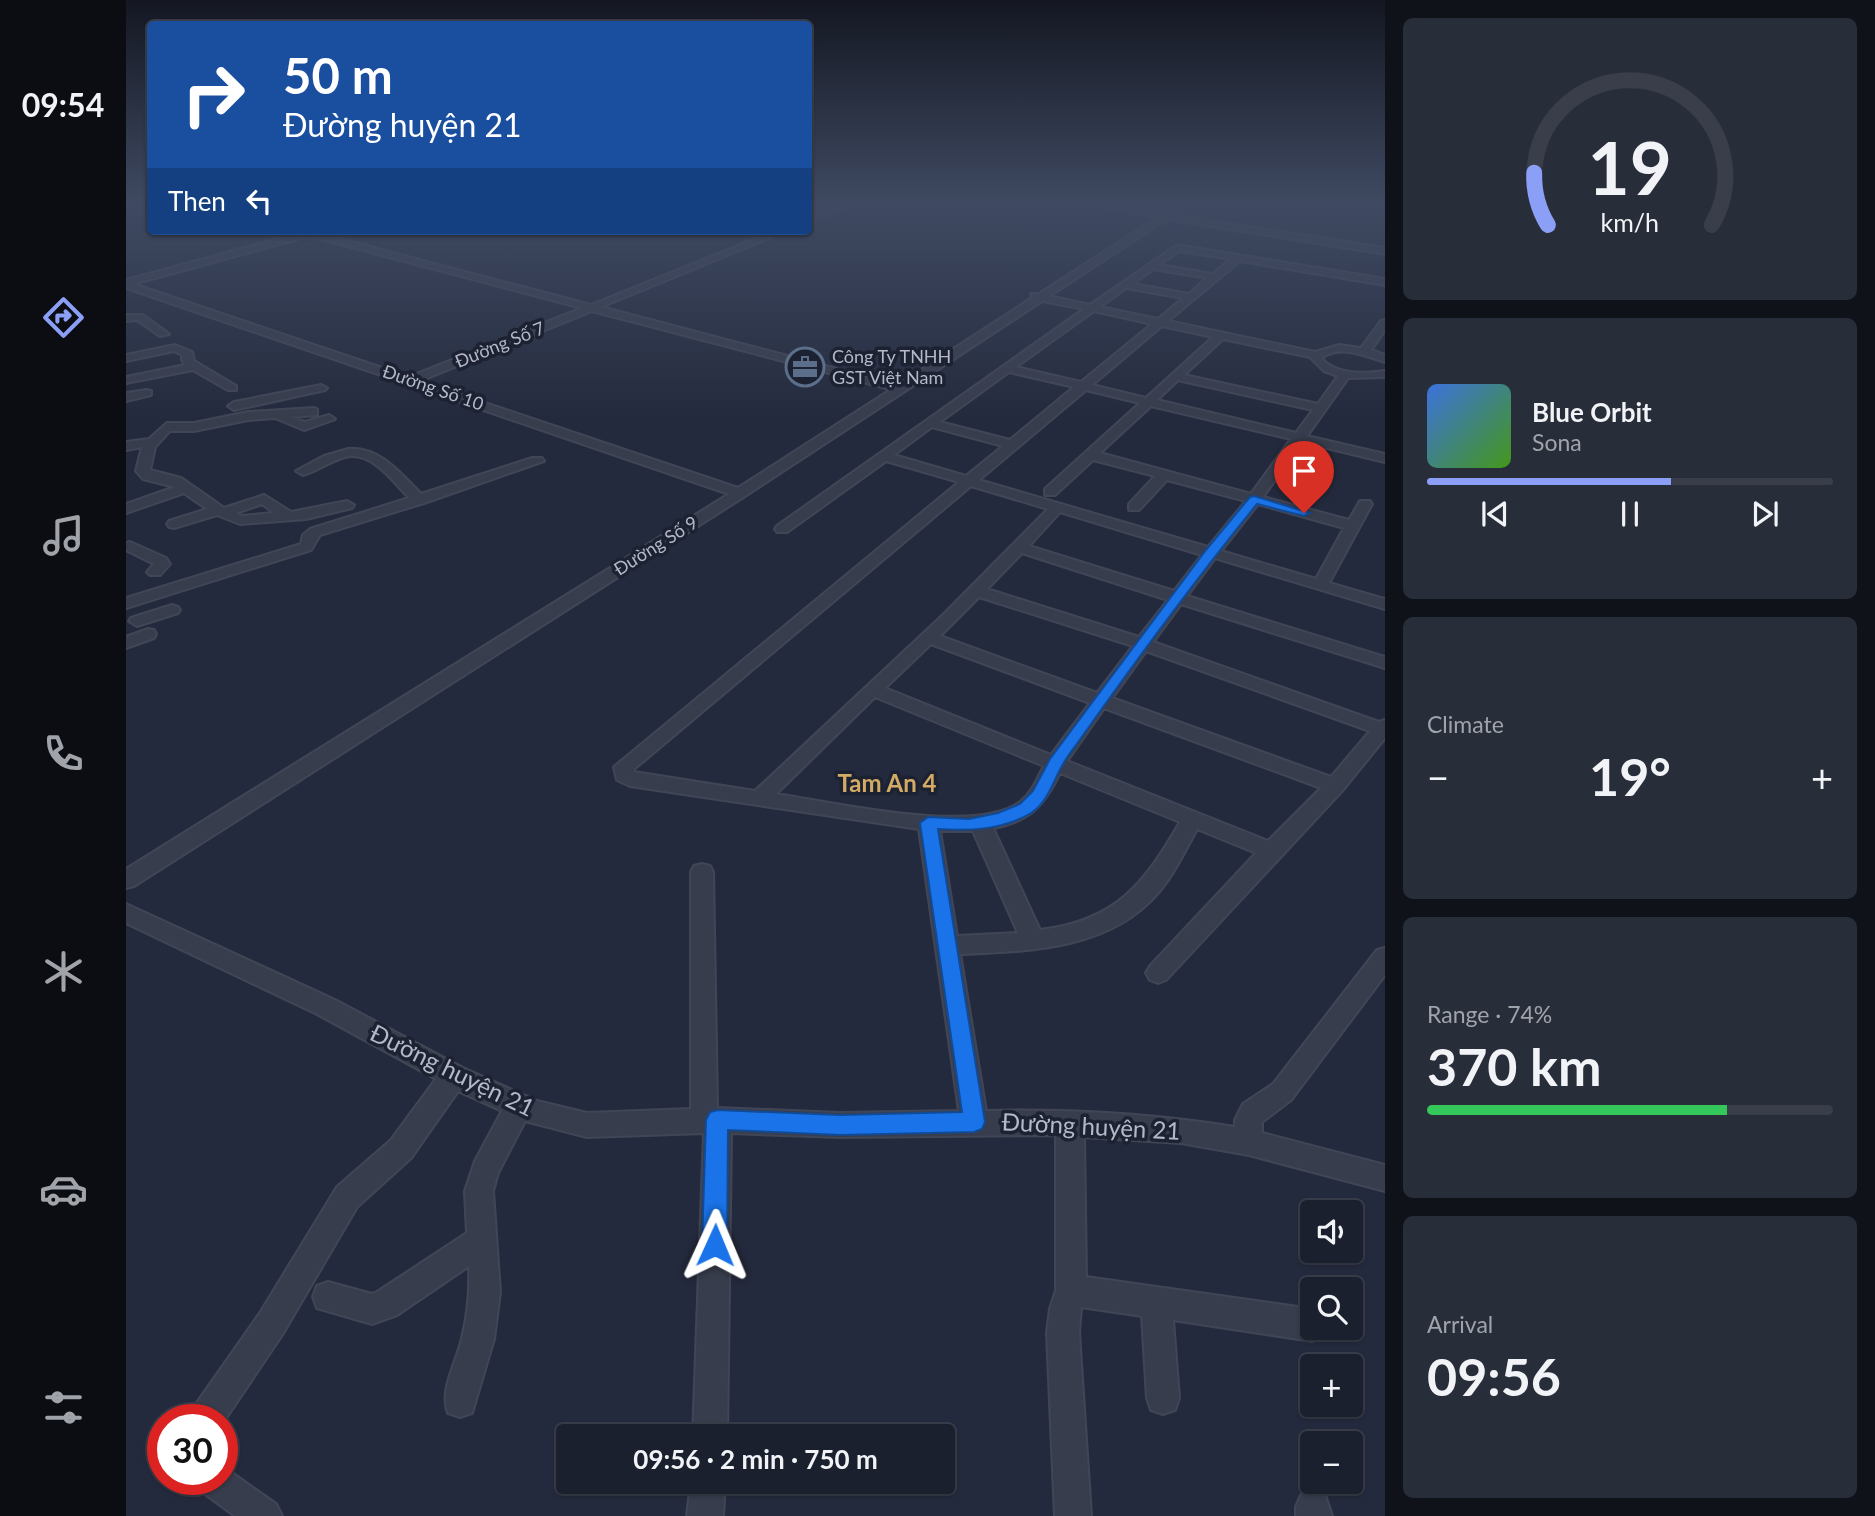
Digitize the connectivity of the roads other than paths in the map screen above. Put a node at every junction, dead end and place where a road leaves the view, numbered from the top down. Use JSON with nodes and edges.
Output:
{"nodes":[{"id":1,"x":149,"y":277,"type":"edge"},
{"id":2,"x":471,"y":277,"type":"edge"},
{"id":3,"x":671,"y":277,"type":"edge"},
{"id":4,"x":1067,"y":277,"type":"edge"},
{"id":5,"x":1137,"y":277,"type":"edge"},
{"id":6,"x":1215,"y":277,"type":"edge"},
{"id":7,"x":1354,"y":277,"type":"edge"},
{"id":8,"x":1385,"y":282,"type":"edge"},
{"id":9,"x":126,"y":283,"type":"edge"},
{"id":10,"x":1125,"y":285,"type":"junction"},
{"id":11,"x":1037,"y":296,"type":"junction"},
{"id":12,"x":1192,"y":298,"type":"junction"},
{"id":13,"x":1093,"y":308,"type":"junction"},
{"id":14,"x":592,"y":309,"type":"junction"},
{"id":15,"x":126,"y":318,"type":"edge"},
{"id":16,"x":1161,"y":322,"type":"junction"},
{"id":17,"x":1384,"y":327,"type":"edge"},
{"id":18,"x":163,"y":334,"type":"dead end"},
{"id":19,"x":1222,"y":334,"type":"junction"},
{"id":20,"x":1316,"y":355,"type":"junction"},
{"id":21,"x":1378,"y":355,"type":"edge"},
{"id":22,"x":126,"y":358,"type":"edge"},
{"id":23,"x":195,"y":366,"type":"junction"},
{"id":24,"x":1007,"y":368,"type":"junction"},
{"id":25,"x":1346,"y":373,"type":"junction"},
{"id":26,"x":1385,"y":374,"type":"edge"},
{"id":27,"x":1175,"y":376,"type":"junction"},
{"id":28,"x":126,"y":380,"type":"edge"},
{"id":29,"x":412,"y":380,"type":"junction"},
{"id":30,"x":890,"y":386,"type":"junction"},
{"id":31,"x":1083,"y":387,"type":"junction"},
{"id":32,"x":232,"y":388,"type":"dead end"},
{"id":33,"x":321,"y":388,"type":"dead end"},
{"id":34,"x":147,"y":393,"type":"dead end"},
{"id":35,"x":126,"y":397,"type":"edge"},
{"id":36,"x":1147,"y":402,"type":"junction"},
{"id":37,"x":1320,"y":408,"type":"junction"},
{"id":38,"x":313,"y":412,"type":"dead end"},
{"id":39,"x":275,"y":415,"type":"junction"},
{"id":40,"x":329,"y":419,"type":"dead end"},
{"id":41,"x":930,"y":422,"type":"junction"},
{"id":42,"x":167,"y":427,"type":"junction"},
{"id":43,"x":1299,"y":438,"type":"junction"},
{"id":44,"x":152,"y":442,"type":"junction"},
{"id":45,"x":1014,"y":445,"type":"junction"},
{"id":46,"x":126,"y":446,"type":"edge"},
{"id":47,"x":1091,"y":455,"type":"junction"},
{"id":48,"x":884,"y":456,"type":"junction"},
{"id":49,"x":1385,"y":458,"type":"edge"},
{"id":50,"x":537,"y":461,"type":"dead end"},
{"id":51,"x":144,"y":467,"type":"junction"},
{"id":52,"x":126,"y":471,"type":"edge"},
{"id":53,"x":303,"y":471,"type":"dead end"},
{"id":54,"x":1164,"y":475,"type":"junction"},
{"id":55,"x":967,"y":481,"type":"junction"},
{"id":56,"x":184,"y":488,"type":"junction"},
{"id":57,"x":734,"y":491,"type":"junction"},
{"id":58,"x":419,"y":500,"type":"junction"},
{"id":59,"x":1054,"y":500,"type":"junction"},
{"id":60,"x":1254,"y":500,"type":"junction"},
{"id":61,"x":1365,"y":504,"type":"dead end"},
{"id":62,"x":347,"y":505,"type":"dead end"},
{"id":63,"x":1134,"y":507,"type":"dead end"},
{"id":64,"x":126,"y":509,"type":"edge"},
{"id":65,"x":222,"y":511,"type":"junction"},
{"id":66,"x":174,"y":524,"type":"dead end"},
{"id":67,"x":1353,"y":526,"type":"junction"},
{"id":68,"x":782,"y":529,"type":"dead end"},
{"id":69,"x":130,"y":546,"type":"dead end"},
{"id":70,"x":1020,"y":548,"type":"junction"},
{"id":71,"x":1210,"y":553,"type":"junction"},
{"id":72,"x":139,"y":566,"type":"dead end"},
{"id":73,"x":155,"y":572,"type":"junction"},
{"id":74,"x":1320,"y":585,"type":"junction"},
{"id":75,"x":162,"y":591,"type":"junction"},
{"id":76,"x":978,"y":591,"type":"junction"},
{"id":77,"x":1179,"y":596,"type":"junction"},
{"id":78,"x":126,"y":603,"type":"edge"},
{"id":79,"x":1385,"y":604,"type":"edge"},
{"id":80,"x":928,"y":637,"type":"junction"},
{"id":81,"x":126,"y":643,"type":"edge"},
{"id":82,"x":1143,"y":644,"type":"junction"},
{"id":83,"x":1385,"y":663,"type":"edge"},
{"id":84,"x":871,"y":689,"type":"junction"},
{"id":85,"x":1101,"y":700,"type":"junction"},
{"id":86,"x":1383,"y":728,"type":"edge"},
{"id":87,"x":1055,"y":763,"type":"junction"},
{"id":88,"x":1335,"y":786,"type":"junction"},
{"id":89,"x":761,"y":797,"type":"junction"},
{"id":90,"x":1192,"y":820,"type":"junction"},
{"id":91,"x":928,"y":823,"type":"junction"},
{"id":92,"x":980,"y":823,"type":"junction"},
{"id":93,"x":1271,"y":850,"type":"junction"},
{"id":94,"x":126,"y":870,"type":"edge"},
{"id":95,"x":702,"y":872,"type":"dead end"},
{"id":96,"x":126,"y":880,"type":"edge"},
{"id":97,"x":126,"y":913,"type":"edge"},
{"id":98,"x":1033,"y":941,"type":"junction"},
{"id":99,"x":947,"y":945,"type":"junction"},
{"id":100,"x":1385,"y":957,"type":"edge"},
{"id":101,"x":1158,"y":973,"type":"dead end"},
{"id":102,"x":454,"y":1076,"type":"junction"},
{"id":103,"x":519,"y":1107,"type":"junction"},
{"id":104,"x":711,"y":1120,"type":"junction"},
{"id":105,"x":974,"y":1122,"type":"junction"},
{"id":106,"x":1070,"y":1124,"type":"junction"},
{"id":107,"x":1248,"y":1142,"type":"junction"},
{"id":108,"x":1385,"y":1178,"type":"edge"},
{"id":109,"x":482,"y":1240,"type":"junction"},
{"id":110,"x":1071,"y":1290,"type":"junction"},
{"id":111,"x":328,"y":1297,"type":"dead end"},
{"id":112,"x":1156,"y":1302,"type":"junction"},
{"id":113,"x":1300,"y":1323,"type":"edge"},
{"id":114,"x":1163,"y":1398,"type":"dead end"},
{"id":115,"x":460,"y":1401,"type":"dead end"},
{"id":116,"x":216,"y":1404,"type":"edge"},
{"id":117,"x":710,"y":1424,"type":"edge"},
{"id":118,"x":707,"y":1494,"type":"edge"},
{"id":119,"x":235,"y":1495,"type":"edge"},
{"id":120,"x":264,"y":1516,"type":"edge"},
{"id":121,"x":705,"y":1516,"type":"edge"},
{"id":122,"x":1073,"y":1516,"type":"edge"}],
"edges":[{"from":1,"to":9,"type":"street"},
{"from":2,"to":14,"type":"street"},
{"from":3,"to":14,"type":"street","name":"Đường Số 7"},
{"from":4,"to":11,"type":"street","name":"Đường Số 9"},
{"from":5,"to":10,"type":"street"},
{"from":6,"to":12,"type":"street"},
{"from":7,"to":8,"type":"street"},
{"from":9,"to":29,"type":"street","name":"Đường Số 10"},
{"from":10,"to":12,"type":"street"},
{"from":10,"to":13,"type":"street"},
{"from":11,"to":13,"type":"street"},
{"from":11,"to":30,"type":"street","name":"Đường Số 9"},
{"from":11,"to":57,"type":"street","name":"Đường Số 9"},
{"from":12,"to":16,"type":"street"},
{"from":13,"to":16,"type":"street"},
{"from":13,"to":24,"type":"street"},
{"from":14,"to":29,"type":"street","name":"Đường Số 7"},
{"from":14,"to":30,"type":"street"},
{"from":15,"to":18,"type":"street"},
{"from":16,"to":19,"type":"street"},
{"from":16,"to":31,"type":"street"},
{"from":17,"to":21,"type":"street"},
{"from":19,"to":20,"type":"street"},
{"from":19,"to":27,"type":"street"},
{"from":20,"to":21,"type":"street"},
{"from":20,"to":25,"type":"street"},
{"from":22,"to":23,"type":"street"},
{"from":23,"to":28,"type":"street"},
{"from":23,"to":32,"type":"street"},
{"from":24,"to":31,"type":"street"},
{"from":24,"to":41,"type":"street"},
{"from":25,"to":26,"type":"street"},
{"from":25,"to":37,"type":"street"},
{"from":27,"to":36,"type":"street"},
{"from":27,"to":37,"type":"street"},
{"from":29,"to":57,"type":"street","name":"Đường Số 10"},
{"from":30,"to":57,"type":"street","name":"Đường Số 9"},
{"from":31,"to":36,"type":"street"},
{"from":31,"to":45,"type":"street"},
{"from":33,"to":42,"type":"street"},
{"from":34,"to":35,"type":"street"},
{"from":36,"to":43,"type":"street"},
{"from":36,"to":47,"type":"street"},
{"from":37,"to":43,"type":"street"},
{"from":38,"to":39,"type":"street"},
{"from":39,"to":40,"type":"street"},
{"from":39,"to":42,"type":"street"},
{"from":41,"to":45,"type":"street"},
{"from":41,"to":48,"type":"street"},
{"from":42,"to":44,"type":"street"},
{"from":43,"to":49,"type":"street"},
{"from":43,"to":60,"type":"street"},
{"from":44,"to":46,"type":"street"},
{"from":44,"to":51,"type":"street"},
{"from":45,"to":55,"type":"street"},
{"from":47,"to":54,"type":"street"},
{"from":47,"to":59,"type":"street"},
{"from":48,"to":55,"type":"street"},
{"from":48,"to":68,"type":"street"},
{"from":50,"to":58,"type":"street"},
{"from":51,"to":52,"type":"street"},
{"from":51,"to":56,"type":"street"},
{"from":53,"to":58,"type":"street"},
{"from":54,"to":60,"type":"street"},
{"from":54,"to":63,"type":"street"},
{"from":55,"to":59,"type":"street"},
{"from":55,"to":89,"type":"street"},
{"from":56,"to":64,"type":"street"},
{"from":56,"to":65,"type":"street"},
{"from":57,"to":94,"type":"street","name":"Đường Số 9"},
{"from":57,"to":96,"type":"street","name":"Đường Số 9"},
{"from":58,"to":75,"type":"street"},
{"from":59,"to":70,"type":"street"},
{"from":59,"to":71,"type":"street"},
{"from":60,"to":67,"type":"street"},
{"from":60,"to":71,"type":"street"},
{"from":61,"to":67,"type":"street"},
{"from":62,"to":65,"type":"street"},
{"from":65,"to":66,"type":"street"},
{"from":67,"to":74,"type":"street"},
{"from":69,"to":73,"type":"street"},
{"from":70,"to":76,"type":"street"},
{"from":70,"to":77,"type":"street"},
{"from":71,"to":74,"type":"street"},
{"from":71,"to":77,"type":"street"},
{"from":72,"to":73,"type":"street"},
{"from":73,"to":75,"type":"street"},
{"from":74,"to":79,"type":"street"},
{"from":75,"to":78,"type":"street"},
{"from":75,"to":81,"type":"street"},
{"from":76,"to":80,"type":"street"},
{"from":76,"to":82,"type":"street"},
{"from":77,"to":82,"type":"street"},
{"from":77,"to":83,"type":"street"},
{"from":80,"to":84,"type":"street"},
{"from":80,"to":85,"type":"street"},
{"from":82,"to":85,"type":"street"},
{"from":82,"to":86,"type":"street"},
{"from":84,"to":87,"type":"street"},
{"from":84,"to":89,"type":"street"},
{"from":85,"to":87,"type":"street"},
{"from":85,"to":88,"type":"street"},
{"from":86,"to":88,"type":"street"},
{"from":87,"to":90,"type":"street"},
{"from":87,"to":92,"type":"street"},
{"from":88,"to":93,"type":"street"},
{"from":89,"to":91,"type":"street"},
{"from":90,"to":93,"type":"street"},
{"from":90,"to":98,"type":"street"},
{"from":91,"to":92,"type":"street"},
{"from":91,"to":99,"type":"street"},
{"from":92,"to":98,"type":"street"},
{"from":93,"to":101,"type":"street"},
{"from":95,"to":104,"type":"street"},
{"from":97,"to":102,"type":"street","name":"Đường huyện 21"},
{"from":98,"to":99,"type":"street"},
{"from":99,"to":105,"type":"street"},
{"from":100,"to":107,"type":"street"},
{"from":102,"to":103,"type":"street","name":"Đường huyện 21"},
{"from":102,"to":116,"type":"street"},
{"from":103,"to":104,"type":"street","name":"Đường huyện 21"},
{"from":103,"to":109,"type":"street"},
{"from":104,"to":105,"type":"street","name":"Đường huyện 21"},
{"from":104,"to":117,"type":"street"},
{"from":105,"to":106,"type":"street","name":"Đường huyện 21"},
{"from":106,"to":107,"type":"street","name":"Đường huyện 21"},
{"from":106,"to":110,"type":"street"},
{"from":107,"to":108,"type":"street","name":"Đường huyện 21"},
{"from":109,"to":111,"type":"street"},
{"from":109,"to":115,"type":"street"},
{"from":110,"to":112,"type":"street"},
{"from":110,"to":122,"type":"street"},
{"from":112,"to":113,"type":"street"},
{"from":112,"to":114,"type":"street"},
{"from":118,"to":121,"type":"street"},
{"from":119,"to":120,"type":"street"}]}
